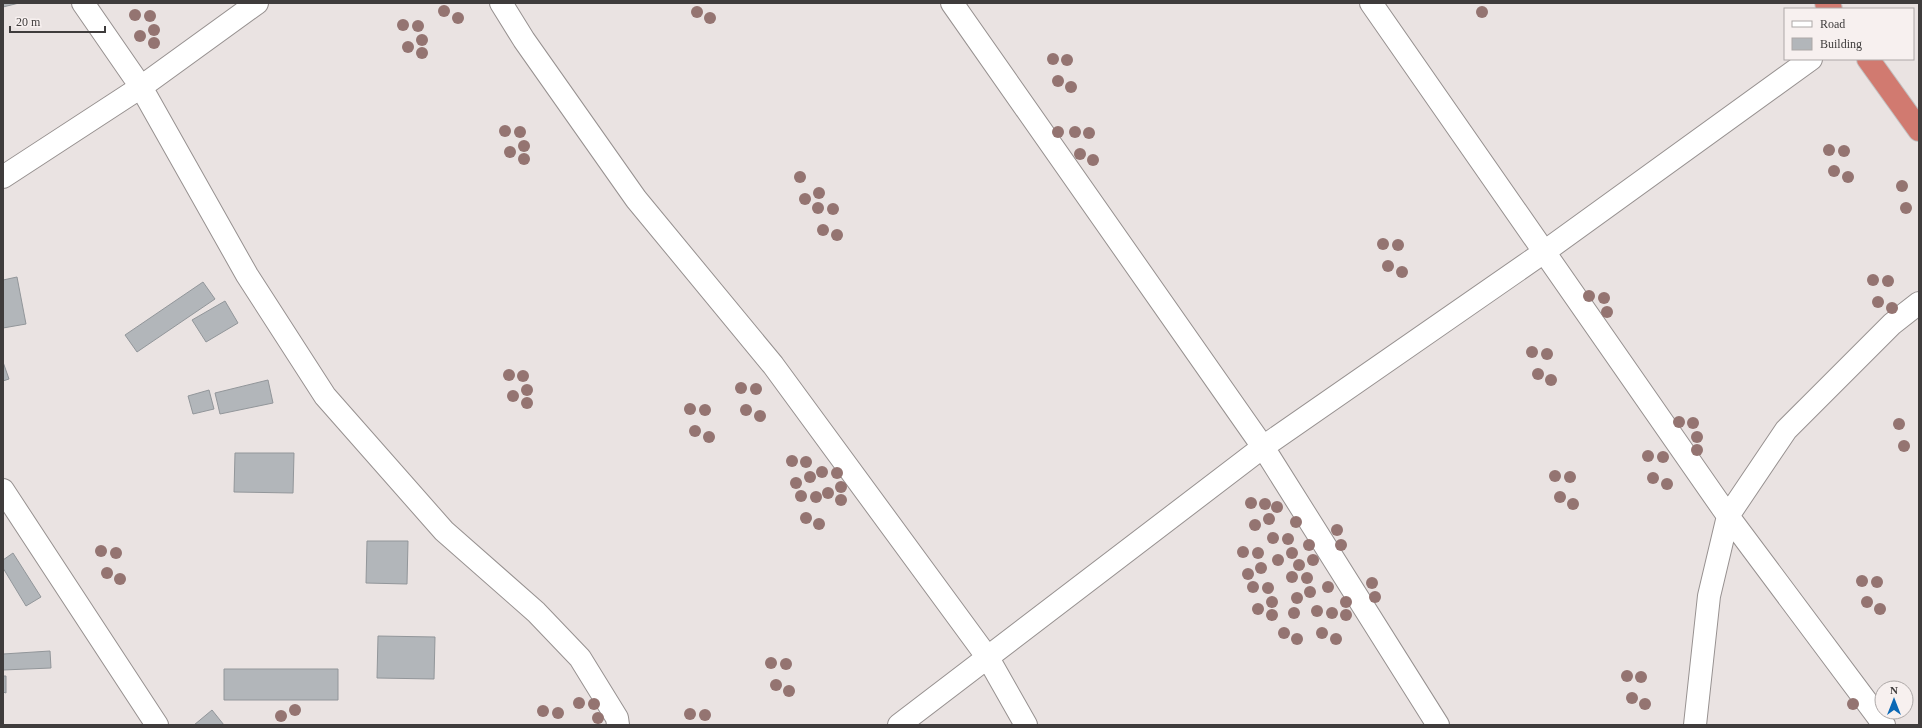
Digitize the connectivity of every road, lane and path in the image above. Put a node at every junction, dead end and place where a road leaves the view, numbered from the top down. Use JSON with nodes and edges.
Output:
{"nodes":[{"id":1,"x":83,"y":3,"type":"edge"},
{"id":2,"x":257,"y":3,"type":"edge"},
{"id":3,"x":500,"y":3,"type":"edge"},
{"id":4,"x":952,"y":3,"type":"edge"},
{"id":5,"x":1371,"y":3,"type":"edge"},
{"id":6,"x":1811,"y":60,"type":"edge"},
{"id":7,"x":1869,"y":60,"type":"edge"},
{"id":8,"x":141,"y":87,"type":"junction"},
{"id":9,"x":1919,"y":130,"type":"edge"},
{"id":10,"x":3,"y":177,"type":"edge"},
{"id":11,"x":1544,"y":252,"type":"junction"},
{"id":12,"x":1919,"y":304,"type":"edge"},
{"id":13,"x":1263,"y":447,"type":"junction"},
{"id":14,"x":3,"y":490,"type":"edge"},
{"id":15,"x":1728,"y":516,"type":"junction"},
{"id":16,"x":988,"y":658,"type":"junction"},
{"id":17,"x":157,"y":725,"type":"edge"},
{"id":18,"x":618,"y":725,"type":"edge"},
{"id":19,"x":899,"y":725,"type":"edge"},
{"id":20,"x":1026,"y":725,"type":"edge"},
{"id":21,"x":1438,"y":725,"type":"edge"},
{"id":22,"x":1695,"y":725,"type":"edge"},
{"id":23,"x":1884,"y":725,"type":"edge"}],
"edges":[{"from":1,"to":8,"type":"street"},
{"from":2,"to":8,"type":"street"},
{"from":3,"to":16,"type":"street"},
{"from":4,"to":13,"type":"street"},
{"from":5,"to":11,"type":"street"},
{"from":6,"to":11,"type":"street"},
{"from":7,"to":9,"type":"highway"},
{"from":8,"to":10,"type":"street"},
{"from":8,"to":18,"type":"street"},
{"from":11,"to":13,"type":"street"},
{"from":11,"to":15,"type":"street"},
{"from":12,"to":15,"type":"street"},
{"from":13,"to":16,"type":"street"},
{"from":13,"to":21,"type":"street"},
{"from":14,"to":17,"type":"street"},
{"from":15,"to":22,"type":"street"},
{"from":15,"to":23,"type":"street"},
{"from":16,"to":19,"type":"street"},
{"from":16,"to":20,"type":"street"}]}
